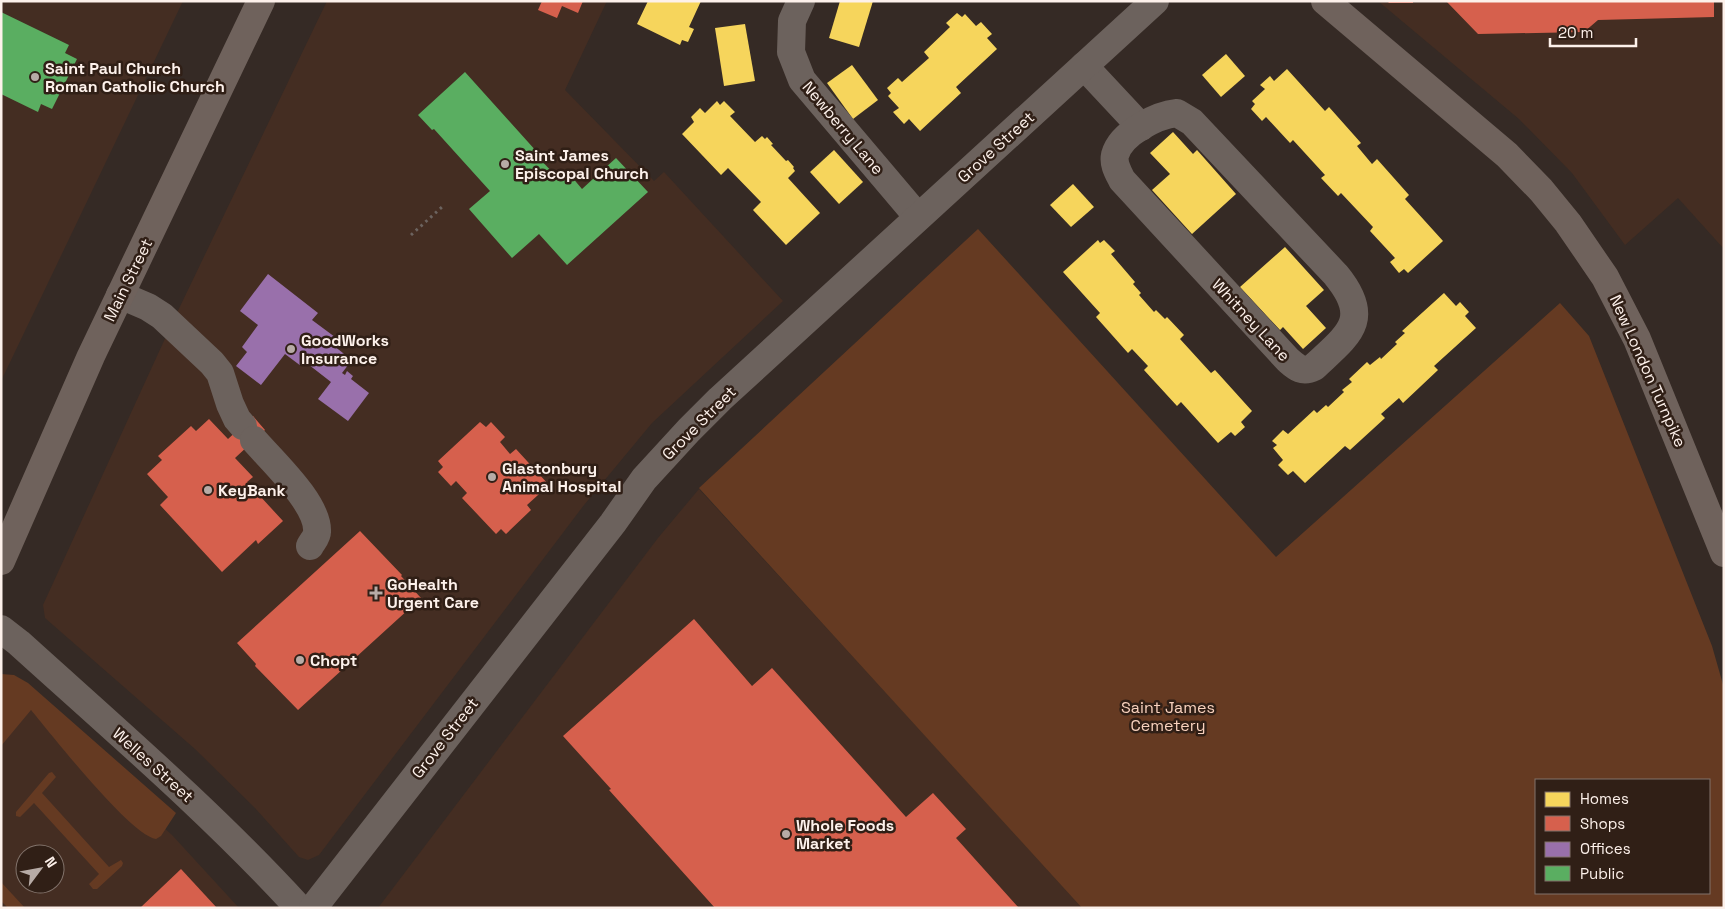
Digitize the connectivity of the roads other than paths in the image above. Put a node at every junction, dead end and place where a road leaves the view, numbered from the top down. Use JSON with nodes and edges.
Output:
{"nodes":[{"id":1,"x":261,"y":1,"type":"edge"},
{"id":2,"x":800,"y":1,"type":"edge"},
{"id":3,"x":1154,"y":1,"type":"edge"},
{"id":4,"x":1325,"y":1,"type":"edge"},
{"id":5,"x":1084,"y":66,"type":"junction"},
{"id":6,"x":1140,"y":127,"type":"junction"},
{"id":7,"x":918,"y":217,"type":"junction"},
{"id":8,"x":120,"y":295,"type":"junction"},
{"id":9,"x":310,"y":546,"type":"dead end"},
{"id":10,"x":1724,"y":553,"type":"edge"},
{"id":11,"x":1,"y":561,"type":"edge"},
{"id":12,"x":1,"y":629,"type":"edge"},
{"id":13,"x":300,"y":908,"type":"edge"},
{"id":14,"x":313,"y":908,"type":"edge"}],
"edges":[{"from":1,"to":8,"type":"main road","name":"Main Street"},
{"from":2,"to":7,"type":"street","name":"Newberry Lane"},
{"from":3,"to":5,"type":"street","name":"Grove Street"},
{"from":4,"to":10,"type":"main road","name":"New London Turnpike"},
{"from":5,"to":6,"type":"street"},
{"from":5,"to":7,"type":"street","name":"Grove Street"},
{"from":6,"to":6,"type":"street","name":"Whitney Lane"},
{"from":7,"to":14,"type":"street","name":"Grove Street"},
{"from":8,"to":9,"type":"street"},
{"from":8,"to":11,"type":"main road","name":"Main Street"},
{"from":12,"to":13,"type":"street","name":"Welles Street"}]}
